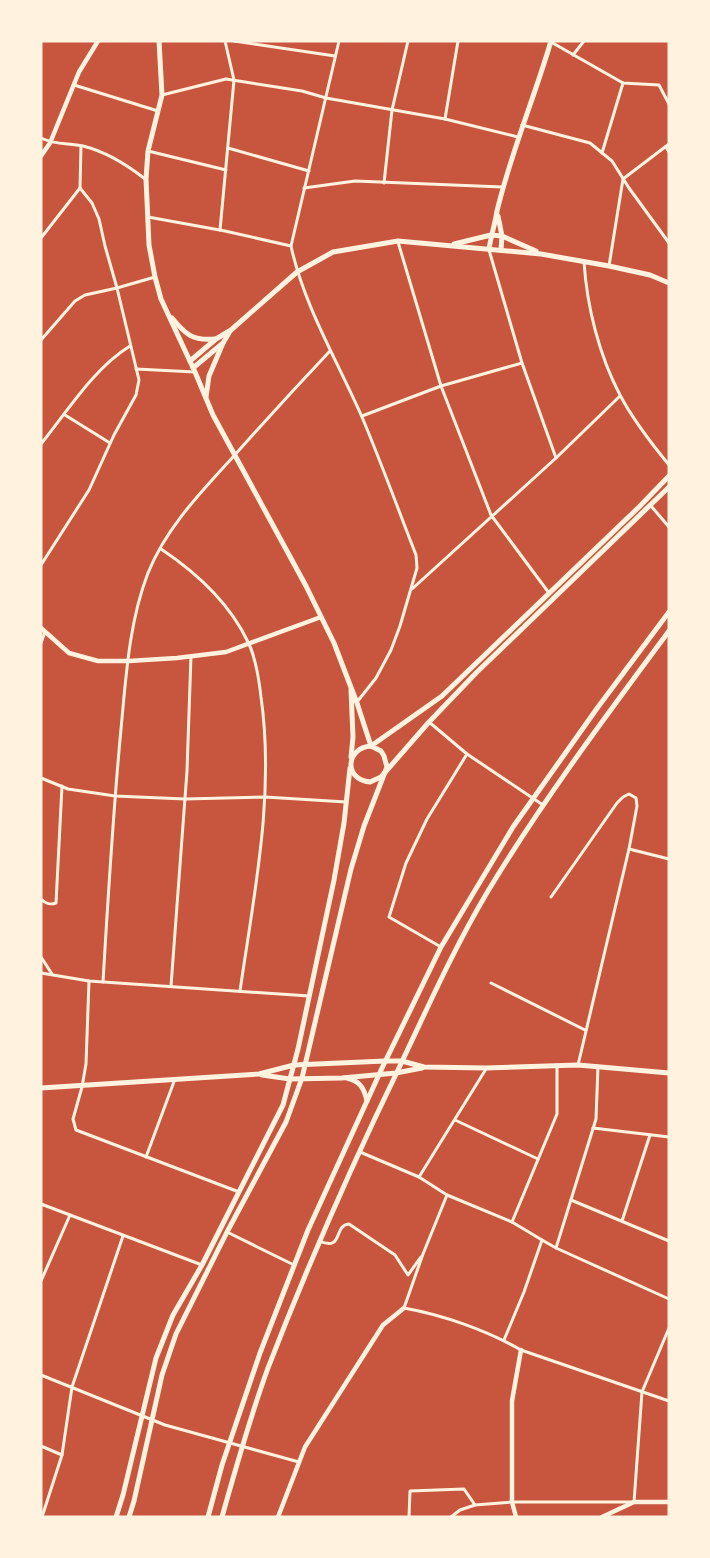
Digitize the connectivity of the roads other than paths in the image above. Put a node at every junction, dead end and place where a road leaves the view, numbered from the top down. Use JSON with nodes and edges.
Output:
{"nodes":[{"id":1,"x":98,"y":41,"type":"edge"},
{"id":2,"x":158,"y":41,"type":"edge"},
{"id":3,"x":225,"y":41,"type":"edge"},
{"id":4,"x":234,"y":41,"type":"edge"},
{"id":5,"x":338,"y":41,"type":"edge"},
{"id":6,"x":408,"y":41,"type":"edge"},
{"id":7,"x":458,"y":41,"type":"edge"},
{"id":8,"x":584,"y":41,"type":"edge"},
{"id":9,"x":550,"y":42,"type":"edge"},
{"id":10,"x":573,"y":55,"type":"junction"},
{"id":11,"x":335,"y":56,"type":"junction"},
{"id":12,"x":234,"y":80,"type":"junction"},
{"id":13,"x":623,"y":83,"type":"junction"},
{"id":14,"x":74,"y":85,"type":"junction"},
{"id":15,"x":162,"y":95,"type":"junction"},
{"id":16,"x":326,"y":98,"type":"junction"},
{"id":17,"x":669,"y":104,"type":"edge"},
{"id":18,"x":392,"y":110,"type":"junction"},
{"id":19,"x":158,"y":111,"type":"junction"},
{"id":20,"x":445,"y":119,"type":"junction"},
{"id":21,"x":522,"y":125,"type":"junction"},
{"id":22,"x":518,"y":137,"type":"junction"},
{"id":23,"x":41,"y":138,"type":"edge"},
{"id":24,"x":50,"y":143,"type":"junction"},
{"id":25,"x":81,"y":146,"type":"junction"},
{"id":26,"x":667,"y":146,"type":"edge"},
{"id":27,"x":228,"y":148,"type":"junction"},
{"id":28,"x":148,"y":151,"type":"junction"},
{"id":29,"x":669,"y":152,"type":"edge"},
{"id":30,"x":602,"y":153,"type":"junction"},
{"id":31,"x":41,"y":156,"type":"edge"},
{"id":32,"x":226,"y":170,"type":"junction"},
{"id":33,"x":309,"y":171,"type":"junction"},
{"id":34,"x":146,"y":179,"type":"junction"},
{"id":35,"x":623,"y":179,"type":"junction"},
{"id":36,"x":384,"y":183,"type":"junction"},
{"id":37,"x":502,"y":187,"type":"junction"},
{"id":38,"x":80,"y":188,"type":"junction"},
{"id":39,"x":304,"y":188,"type":"junction"},
{"id":40,"x":497,"y":213,"type":"junction"},
{"id":41,"x":148,"y":217,"type":"junction"},
{"id":42,"x":220,"y":230,"type":"junction"},
{"id":43,"x":491,"y":235,"type":"junction"},
{"id":44,"x":502,"y":236,"type":"junction"},
{"id":45,"x":41,"y":238,"type":"edge"},
{"id":46,"x":398,"y":242,"type":"junction"},
{"id":47,"x":669,"y":243,"type":"edge"},
{"id":48,"x":449,"y":245,"type":"junction"},
{"id":49,"x":291,"y":246,"type":"junction"},
{"id":50,"x":489,"y":249,"type":"junction"},
{"id":51,"x":501,"y":250,"type":"junction"},
{"id":52,"x":541,"y":254,"type":"junction"},
{"id":53,"x":584,"y":262,"type":"junction"},
{"id":54,"x":609,"y":266,"type":"junction"},
{"id":55,"x":297,"y":272,"type":"junction"},
{"id":56,"x":155,"y":277,"type":"junction"},
{"id":57,"x":669,"y":283,"type":"edge"},
{"id":58,"x":117,"y":288,"type":"junction"},
{"id":59,"x":167,"y":312,"type":"junction"},
{"id":60,"x":231,"y":330,"type":"junction"},
{"id":61,"x":41,"y":340,"type":"edge"},
{"id":62,"x":216,"y":340,"type":"junction"},
{"id":63,"x":223,"y":342,"type":"junction"},
{"id":64,"x":130,"y":346,"type":"junction"},
{"id":65,"x":330,"y":351,"type":"junction"},
{"id":66,"x":190,"y":361,"type":"junction"},
{"id":67,"x":522,"y":363,"type":"junction"},
{"id":68,"x":136,"y":370,"type":"junction"},
{"id":69,"x":194,"y":370,"type":"junction"},
{"id":70,"x":441,"y":386,"type":"junction"},
{"id":71,"x":620,"y":396,"type":"junction"},
{"id":72,"x":206,"y":397,"type":"junction"},
{"id":73,"x":65,"y":415,"type":"junction"},
{"id":74,"x":362,"y":416,"type":"junction"},
{"id":75,"x":110,"y":443,"type":"junction"},
{"id":76,"x":41,"y":444,"type":"edge"},
{"id":77,"x":234,"y":455,"type":"junction"},
{"id":78,"x":556,"y":458,"type":"junction"},
{"id":79,"x":669,"y":465,"type":"edge"},
{"id":80,"x":669,"y":476,"type":"edge"},
{"id":81,"x":669,"y":487,"type":"edge"},
{"id":82,"x":650,"y":506,"type":"junction"},
{"id":83,"x":491,"y":515,"type":"junction"},
{"id":84,"x":669,"y":527,"type":"edge"},
{"id":85,"x":161,"y":549,"type":"junction"},
{"id":86,"x":41,"y":565,"type":"edge"},
{"id":87,"x":412,"y":588,"type":"junction"},
{"id":88,"x":550,"y":593,"type":"junction"},
{"id":89,"x":669,"y":612,"type":"edge"},
{"id":90,"x":321,"y":617,"type":"junction"},
{"id":91,"x":669,"y":631,"type":"edge"},
{"id":92,"x":42,"y":632,"type":"edge"},
{"id":93,"x":41,"y":643,"type":"edge"},
{"id":94,"x":249,"y":644,"type":"junction"},
{"id":95,"x":191,"y":656,"type":"junction"},
{"id":96,"x":129,"y":661,"type":"junction"},
{"id":97,"x":350,"y":690,"type":"junction"},
{"id":98,"x":356,"y":703,"type":"junction"},
{"id":99,"x":429,"y":722,"type":"junction"},
{"id":100,"x":371,"y":746,"type":"junction"},
{"id":101,"x":467,"y":754,"type":"junction"},
{"id":102,"x":351,"y":763,"type":"junction"},
{"id":103,"x":385,"y":772,"type":"junction"},
{"id":104,"x":41,"y":778,"type":"edge"},
{"id":105,"x":62,"y":786,"type":"junction"},
{"id":106,"x":115,"y":796,"type":"junction"},
{"id":107,"x":265,"y":797,"type":"junction"},
{"id":108,"x":532,"y":798,"type":"junction"},
{"id":109,"x":185,"y":799,"type":"junction"},
{"id":110,"x":346,"y":802,"type":"junction"},
{"id":111,"x":543,"y":804,"type":"junction"},
{"id":112,"x":629,"y":849,"type":"junction"},
{"id":113,"x":669,"y":860,"type":"edge"},
{"id":114,"x":551,"y":897,"type":"dead end"},
{"id":115,"x":41,"y":899,"type":"edge"},
{"id":116,"x":441,"y":947,"type":"junction"},
{"id":117,"x":41,"y":957,"type":"edge"},
{"id":118,"x":41,"y":973,"type":"edge"},
{"id":119,"x":52,"y":974,"type":"junction"},
{"id":120,"x":89,"y":980,"type":"junction"},
{"id":121,"x":103,"y":982,"type":"junction"},
{"id":122,"x":491,"y":983,"type":"dead end"},
{"id":123,"x":170,"y":986,"type":"junction"},
{"id":124,"x":240,"y":991,"type":"junction"},
{"id":125,"x":310,"y":996,"type":"junction"},
{"id":126,"x":585,"y":1030,"type":"junction"},
{"id":127,"x":385,"y":1061,"type":"junction"},
{"id":128,"x":402,"y":1061,"type":"junction"},
{"id":129,"x":294,"y":1065,"type":"junction"},
{"id":130,"x":557,"y":1065,"type":"junction"},
{"id":131,"x":578,"y":1065,"type":"junction"},
{"id":132,"x":305,"y":1066,"type":"junction"},
{"id":133,"x":598,"y":1066,"type":"junction"},
{"id":134,"x":424,"y":1068,"type":"junction"},
{"id":135,"x":486,"y":1068,"type":"junction"},
{"id":136,"x":396,"y":1073,"type":"junction"},
{"id":137,"x":669,"y":1073,"type":"edge"},
{"id":138,"x":259,"y":1074,"type":"junction"},
{"id":139,"x":379,"y":1074,"type":"junction"},
{"id":140,"x":302,"y":1078,"type":"junction"},
{"id":141,"x":342,"y":1078,"type":"junction"},
{"id":142,"x":290,"y":1079,"type":"junction"},
{"id":143,"x":175,"y":1080,"type":"junction"},
{"id":144,"x":82,"y":1087,"type":"junction"},
{"id":145,"x":41,"y":1088,"type":"edge"},
{"id":146,"x":367,"y":1101,"type":"junction"},
{"id":147,"x":455,"y":1120,"type":"junction"},
{"id":148,"x":593,"y":1128,"type":"junction"},
{"id":149,"x":650,"y":1135,"type":"junction"},
{"id":150,"x":669,"y":1137,"type":"edge"},
{"id":151,"x":360,"y":1152,"type":"junction"},
{"id":152,"x":146,"y":1157,"type":"junction"},
{"id":153,"x":538,"y":1160,"type":"junction"},
{"id":154,"x":419,"y":1177,"type":"junction"},
{"id":155,"x":239,"y":1192,"type":"junction"},
{"id":156,"x":447,"y":1195,"type":"junction"},
{"id":157,"x":570,"y":1200,"type":"junction"},
{"id":158,"x":41,"y":1204,"type":"edge"},
{"id":159,"x":70,"y":1215,"type":"junction"},
{"id":160,"x":622,"y":1221,"type":"junction"},
{"id":161,"x":512,"y":1222,"type":"junction"},
{"id":162,"x":227,"y":1232,"type":"junction"},
{"id":163,"x":123,"y":1236,"type":"junction"},
{"id":164,"x":542,"y":1240,"type":"junction"},
{"id":165,"x":320,"y":1241,"type":"junction"},
{"id":166,"x":669,"y":1241,"type":"edge"},
{"id":167,"x":556,"y":1248,"type":"junction"},
{"id":168,"x":423,"y":1254,"type":"junction"},
{"id":169,"x":202,"y":1266,"type":"junction"},
{"id":170,"x":295,"y":1266,"type":"junction"},
{"id":171,"x":41,"y":1281,"type":"edge"},
{"id":172,"x":669,"y":1299,"type":"edge"},
{"id":173,"x":404,"y":1308,"type":"junction"},
{"id":174,"x":669,"y":1328,"type":"edge"},
{"id":175,"x":504,"y":1340,"type":"junction"},
{"id":176,"x":521,"y":1350,"type":"junction"},
{"id":177,"x":41,"y":1375,"type":"edge"},
{"id":178,"x":72,"y":1387,"type":"junction"},
{"id":179,"x":642,"y":1392,"type":"junction"},
{"id":180,"x":669,"y":1401,"type":"edge"},
{"id":181,"x":141,"y":1417,"type":"junction"},
{"id":182,"x":151,"y":1420,"type":"junction"},
{"id":183,"x":229,"y":1442,"type":"junction"},
{"id":184,"x":41,"y":1446,"type":"edge"},
{"id":185,"x":242,"y":1446,"type":"junction"},
{"id":186,"x":62,"y":1455,"type":"junction"},
{"id":187,"x":299,"y":1462,"type":"junction"},
{"id":188,"x":512,"y":1502,"type":"junction"},
{"id":189,"x":634,"y":1502,"type":"junction"},
{"id":190,"x":669,"y":1502,"type":"edge"},
{"id":191,"x":475,"y":1505,"type":"junction"},
{"id":192,"x":42,"y":1517,"type":"edge"},
{"id":193,"x":116,"y":1517,"type":"edge"},
{"id":194,"x":129,"y":1517,"type":"edge"},
{"id":195,"x":208,"y":1517,"type":"edge"},
{"id":196,"x":222,"y":1517,"type":"edge"},
{"id":197,"x":278,"y":1517,"type":"edge"},
{"id":198,"x":409,"y":1517,"type":"edge"},
{"id":199,"x":451,"y":1517,"type":"edge"},
{"id":200,"x":516,"y":1517,"type":"edge"},
{"id":201,"x":602,"y":1517,"type":"edge"}],
"edges":[{"from":1,"to":14,"type":"street"},
{"from":2,"to":15,"type":"main road"},
{"from":3,"to":12,"type":"street"},
{"from":4,"to":11,"type":"street"},
{"from":5,"to":11,"type":"street"},
{"from":6,"to":18,"type":"street"},
{"from":7,"to":20,"type":"street"},
{"from":8,"to":10,"type":"street"},
{"from":9,"to":10,"type":"street"},
{"from":9,"to":21,"type":"main road"},
{"from":10,"to":13,"type":"street"},
{"from":11,"to":16,"type":"street"},
{"from":12,"to":15,"type":"street"},
{"from":12,"to":16,"type":"street"},
{"from":12,"to":27,"type":"street"},
{"from":13,"to":17,"type":"street"},
{"from":13,"to":30,"type":"street"},
{"from":14,"to":19,"type":"street"},
{"from":14,"to":24,"type":"street"},
{"from":15,"to":19,"type":"main road"},
{"from":16,"to":18,"type":"street"},
{"from":16,"to":33,"type":"street"},
{"from":18,"to":20,"type":"street"},
{"from":18,"to":36,"type":"street"},
{"from":19,"to":28,"type":"main road"},
{"from":20,"to":22,"type":"street"},
{"from":21,"to":22,"type":"main road"},
{"from":21,"to":30,"type":"street"},
{"from":22,"to":37,"type":"main road"},
{"from":23,"to":24,"type":"street"},
{"from":24,"to":25,"type":"street"},
{"from":24,"to":31,"type":"street"},
{"from":25,"to":34,"type":"street"},
{"from":25,"to":38,"type":"street"},
{"from":26,"to":29,"type":"street"},
{"from":26,"to":35,"type":"street"},
{"from":27,"to":32,"type":"street"},
{"from":27,"to":33,"type":"street"},
{"from":28,"to":32,"type":"street"},
{"from":28,"to":34,"type":"main road"},
{"from":30,"to":35,"type":"street"},
{"from":32,"to":42,"type":"street"},
{"from":33,"to":39,"type":"street"},
{"from":34,"to":41,"type":"main road"},
{"from":35,"to":47,"type":"street"},
{"from":35,"to":54,"type":"street"},
{"from":36,"to":37,"type":"street"},
{"from":36,"to":39,"type":"street"},
{"from":37,"to":40,"type":"main road"},
{"from":38,"to":45,"type":"street"},
{"from":38,"to":58,"type":"street"},
{"from":39,"to":49,"type":"street"},
{"from":40,"to":43,"type":"main road"},
{"from":40,"to":44,"type":"main road"},
{"from":41,"to":42,"type":"street"},
{"from":41,"to":56,"type":"main road"},
{"from":42,"to":49,"type":"street"},
{"from":43,"to":44,"type":"main road"},
{"from":43,"to":48,"type":"main road"},
{"from":43,"to":50,"type":"main road"},
{"from":44,"to":51,"type":"main road"},
{"from":44,"to":52,"type":"main road"},
{"from":46,"to":48,"type":"main road"},
{"from":46,"to":55,"type":"main road"},
{"from":46,"to":70,"type":"street"},
{"from":48,"to":50,"type":"main road"},
{"from":49,"to":55,"type":"street"},
{"from":50,"to":51,"type":"main road"},
{"from":50,"to":67,"type":"street"},
{"from":51,"to":52,"type":"main road"},
{"from":52,"to":53,"type":"main road"},
{"from":53,"to":54,"type":"main road"},
{"from":53,"to":71,"type":"street"},
{"from":54,"to":57,"type":"main road"},
{"from":55,"to":60,"type":"main road"},
{"from":55,"to":65,"type":"street"},
{"from":56,"to":58,"type":"street"},
{"from":56,"to":59,"type":"main road"},
{"from":58,"to":61,"type":"street"},
{"from":58,"to":64,"type":"street"},
{"from":59,"to":62,"type":"main road"},
{"from":59,"to":66,"type":"main road"},
{"from":60,"to":62,"type":"main road"},
{"from":60,"to":63,"type":"main road"},
{"from":62,"to":66,"type":"main road"},
{"from":63,"to":69,"type":"main road"},
{"from":63,"to":72,"type":"main road"},
{"from":64,"to":68,"type":"street"},
{"from":64,"to":73,"type":"street"},
{"from":65,"to":74,"type":"street"},
{"from":65,"to":77,"type":"street"},
{"from":66,"to":69,"type":"main road"},
{"from":67,"to":70,"type":"street"},
{"from":67,"to":78,"type":"street"},
{"from":68,"to":69,"type":"street"},
{"from":68,"to":75,"type":"street"},
{"from":69,"to":72,"type":"main road"},
{"from":70,"to":74,"type":"street"},
{"from":70,"to":83,"type":"street"},
{"from":71,"to":78,"type":"street"},
{"from":71,"to":79,"type":"street"},
{"from":72,"to":77,"type":"main road"},
{"from":73,"to":75,"type":"street"},
{"from":73,"to":76,"type":"street"},
{"from":74,"to":87,"type":"street"},
{"from":75,"to":86,"type":"street"},
{"from":77,"to":85,"type":"street"},
{"from":77,"to":90,"type":"main road"},
{"from":78,"to":83,"type":"street"},
{"from":80,"to":88,"type":"main road"},
{"from":81,"to":82,"type":"main road"},
{"from":82,"to":84,"type":"street"},
{"from":82,"to":99,"type":"main road"},
{"from":83,"to":87,"type":"street"},
{"from":83,"to":88,"type":"street"},
{"from":85,"to":94,"type":"street"},
{"from":85,"to":96,"type":"street"},
{"from":87,"to":98,"type":"street"},
{"from":88,"to":100,"type":"main road"},
{"from":89,"to":108,"type":"main road"},
{"from":90,"to":94,"type":"street"},
{"from":90,"to":97,"type":"main road"},
{"from":91,"to":111,"type":"main road"},
{"from":92,"to":93,"type":"street"},
{"from":92,"to":96,"type":"street"},
{"from":94,"to":95,"type":"street"},
{"from":94,"to":107,"type":"street"},
{"from":95,"to":96,"type":"street"},
{"from":95,"to":109,"type":"street"},
{"from":96,"to":106,"type":"street"},
{"from":97,"to":98,"type":"main road"},
{"from":97,"to":102,"type":"main road"},
{"from":98,"to":100,"type":"main road"},
{"from":99,"to":101,"type":"street"},
{"from":99,"to":103,"type":"main road"},
{"from":100,"to":102,"type":"main road"},
{"from":100,"to":103,"type":"main road"},
{"from":101,"to":108,"type":"street"},
{"from":101,"to":116,"type":"street"},
{"from":102,"to":103,"type":"main road"},
{"from":102,"to":110,"type":"main road"},
{"from":103,"to":132,"type":"main road"},
{"from":104,"to":105,"type":"street"},
{"from":105,"to":106,"type":"street"},
{"from":105,"to":115,"type":"street"},
{"from":106,"to":109,"type":"street"},
{"from":106,"to":121,"type":"street"},
{"from":107,"to":109,"type":"street"},
{"from":107,"to":110,"type":"street"},
{"from":107,"to":124,"type":"street"},
{"from":108,"to":111,"type":"street"},
{"from":108,"to":116,"type":"main road"},
{"from":109,"to":123,"type":"street"},
{"from":110,"to":125,"type":"main road"},
{"from":111,"to":128,"type":"main road"},
{"from":112,"to":113,"type":"street"},
{"from":112,"to":114,"type":"street"},
{"from":112,"to":126,"type":"street"},
{"from":116,"to":127,"type":"main road"},
{"from":117,"to":119,"type":"street"},
{"from":118,"to":119,"type":"street"},
{"from":119,"to":120,"type":"street"},
{"from":120,"to":121,"type":"street"},
{"from":120,"to":144,"type":"street"},
{"from":121,"to":123,"type":"street"},
{"from":122,"to":126,"type":"street"},
{"from":123,"to":124,"type":"street"},
{"from":124,"to":125,"type":"street"},
{"from":125,"to":129,"type":"main road"},
{"from":126,"to":131,"type":"street"},
{"from":127,"to":128,"type":"main road"},
{"from":127,"to":132,"type":"main road"},
{"from":127,"to":139,"type":"main road"},
{"from":128,"to":134,"type":"main road"},
{"from":128,"to":136,"type":"main road"},
{"from":129,"to":132,"type":"main road"},
{"from":129,"to":138,"type":"main road"},
{"from":129,"to":142,"type":"main road"},
{"from":130,"to":131,"type":"main road"},
{"from":130,"to":135,"type":"main road"},
{"from":130,"to":153,"type":"street"},
{"from":131,"to":133,"type":"main road"},
{"from":132,"to":140,"type":"main road"},
{"from":133,"to":137,"type":"main road"},
{"from":133,"to":148,"type":"street"},
{"from":134,"to":135,"type":"main road"},
{"from":134,"to":136,"type":"main road"},
{"from":135,"to":147,"type":"street"},
{"from":136,"to":139,"type":"main road"},
{"from":136,"to":151,"type":"main road"},
{"from":138,"to":142,"type":"main road"},
{"from":138,"to":143,"type":"main road"},
{"from":139,"to":141,"type":"main road"},
{"from":139,"to":146,"type":"main road"},
{"from":140,"to":141,"type":"main road"},
{"from":140,"to":142,"type":"main road"},
{"from":140,"to":162,"type":"main road"},
{"from":141,"to":146,"type":"main road"},
{"from":142,"to":155,"type":"main road"},
{"from":143,"to":144,"type":"main road"},
{"from":143,"to":152,"type":"street"},
{"from":144,"to":145,"type":"main road"},
{"from":144,"to":152,"type":"street"},
{"from":146,"to":170,"type":"main road"},
{"from":147,"to":153,"type":"street"},
{"from":147,"to":154,"type":"street"},
{"from":148,"to":149,"type":"street"},
{"from":148,"to":157,"type":"street"},
{"from":149,"to":150,"type":"street"},
{"from":149,"to":160,"type":"street"},
{"from":151,"to":154,"type":"street"},
{"from":151,"to":165,"type":"main road"},
{"from":152,"to":155,"type":"street"},
{"from":153,"to":161,"type":"street"},
{"from":154,"to":156,"type":"street"},
{"from":155,"to":169,"type":"main road"},
{"from":156,"to":161,"type":"street"},
{"from":156,"to":168,"type":"street"},
{"from":157,"to":160,"type":"street"},
{"from":157,"to":167,"type":"street"},
{"from":158,"to":159,"type":"street"},
{"from":159,"to":163,"type":"street"},
{"from":159,"to":171,"type":"street"},
{"from":160,"to":166,"type":"street"},
{"from":161,"to":164,"type":"street"},
{"from":162,"to":170,"type":"street"},
{"from":162,"to":182,"type":"main road"},
{"from":163,"to":169,"type":"street"},
{"from":163,"to":178,"type":"street"},
{"from":164,"to":167,"type":"street"},
{"from":164,"to":175,"type":"street"},
{"from":165,"to":168,"type":"street"},
{"from":165,"to":185,"type":"main road"},
{"from":167,"to":172,"type":"street"},
{"from":168,"to":173,"type":"street"},
{"from":169,"to":181,"type":"main road"},
{"from":170,"to":183,"type":"main road"},
{"from":173,"to":175,"type":"street"},
{"from":173,"to":187,"type":"street"},
{"from":174,"to":179,"type":"street"},
{"from":175,"to":176,"type":"street"},
{"from":176,"to":179,"type":"street"},
{"from":176,"to":188,"type":"street"},
{"from":177,"to":178,"type":"street"},
{"from":178,"to":181,"type":"street"},
{"from":178,"to":186,"type":"street"},
{"from":179,"to":180,"type":"street"},
{"from":179,"to":189,"type":"street"},
{"from":181,"to":182,"type":"street"},
{"from":181,"to":193,"type":"main road"},
{"from":182,"to":183,"type":"street"},
{"from":182,"to":194,"type":"main road"},
{"from":183,"to":185,"type":"street"},
{"from":183,"to":195,"type":"main road"},
{"from":184,"to":186,"type":"street"},
{"from":185,"to":187,"type":"street"},
{"from":185,"to":196,"type":"main road"},
{"from":186,"to":192,"type":"street"},
{"from":187,"to":197,"type":"street"},
{"from":188,"to":189,"type":"street"},
{"from":188,"to":191,"type":"street"},
{"from":188,"to":200,"type":"street"},
{"from":189,"to":190,"type":"street"},
{"from":189,"to":201,"type":"street"},
{"from":191,"to":198,"type":"street"},
{"from":191,"to":199,"type":"street"}]}
